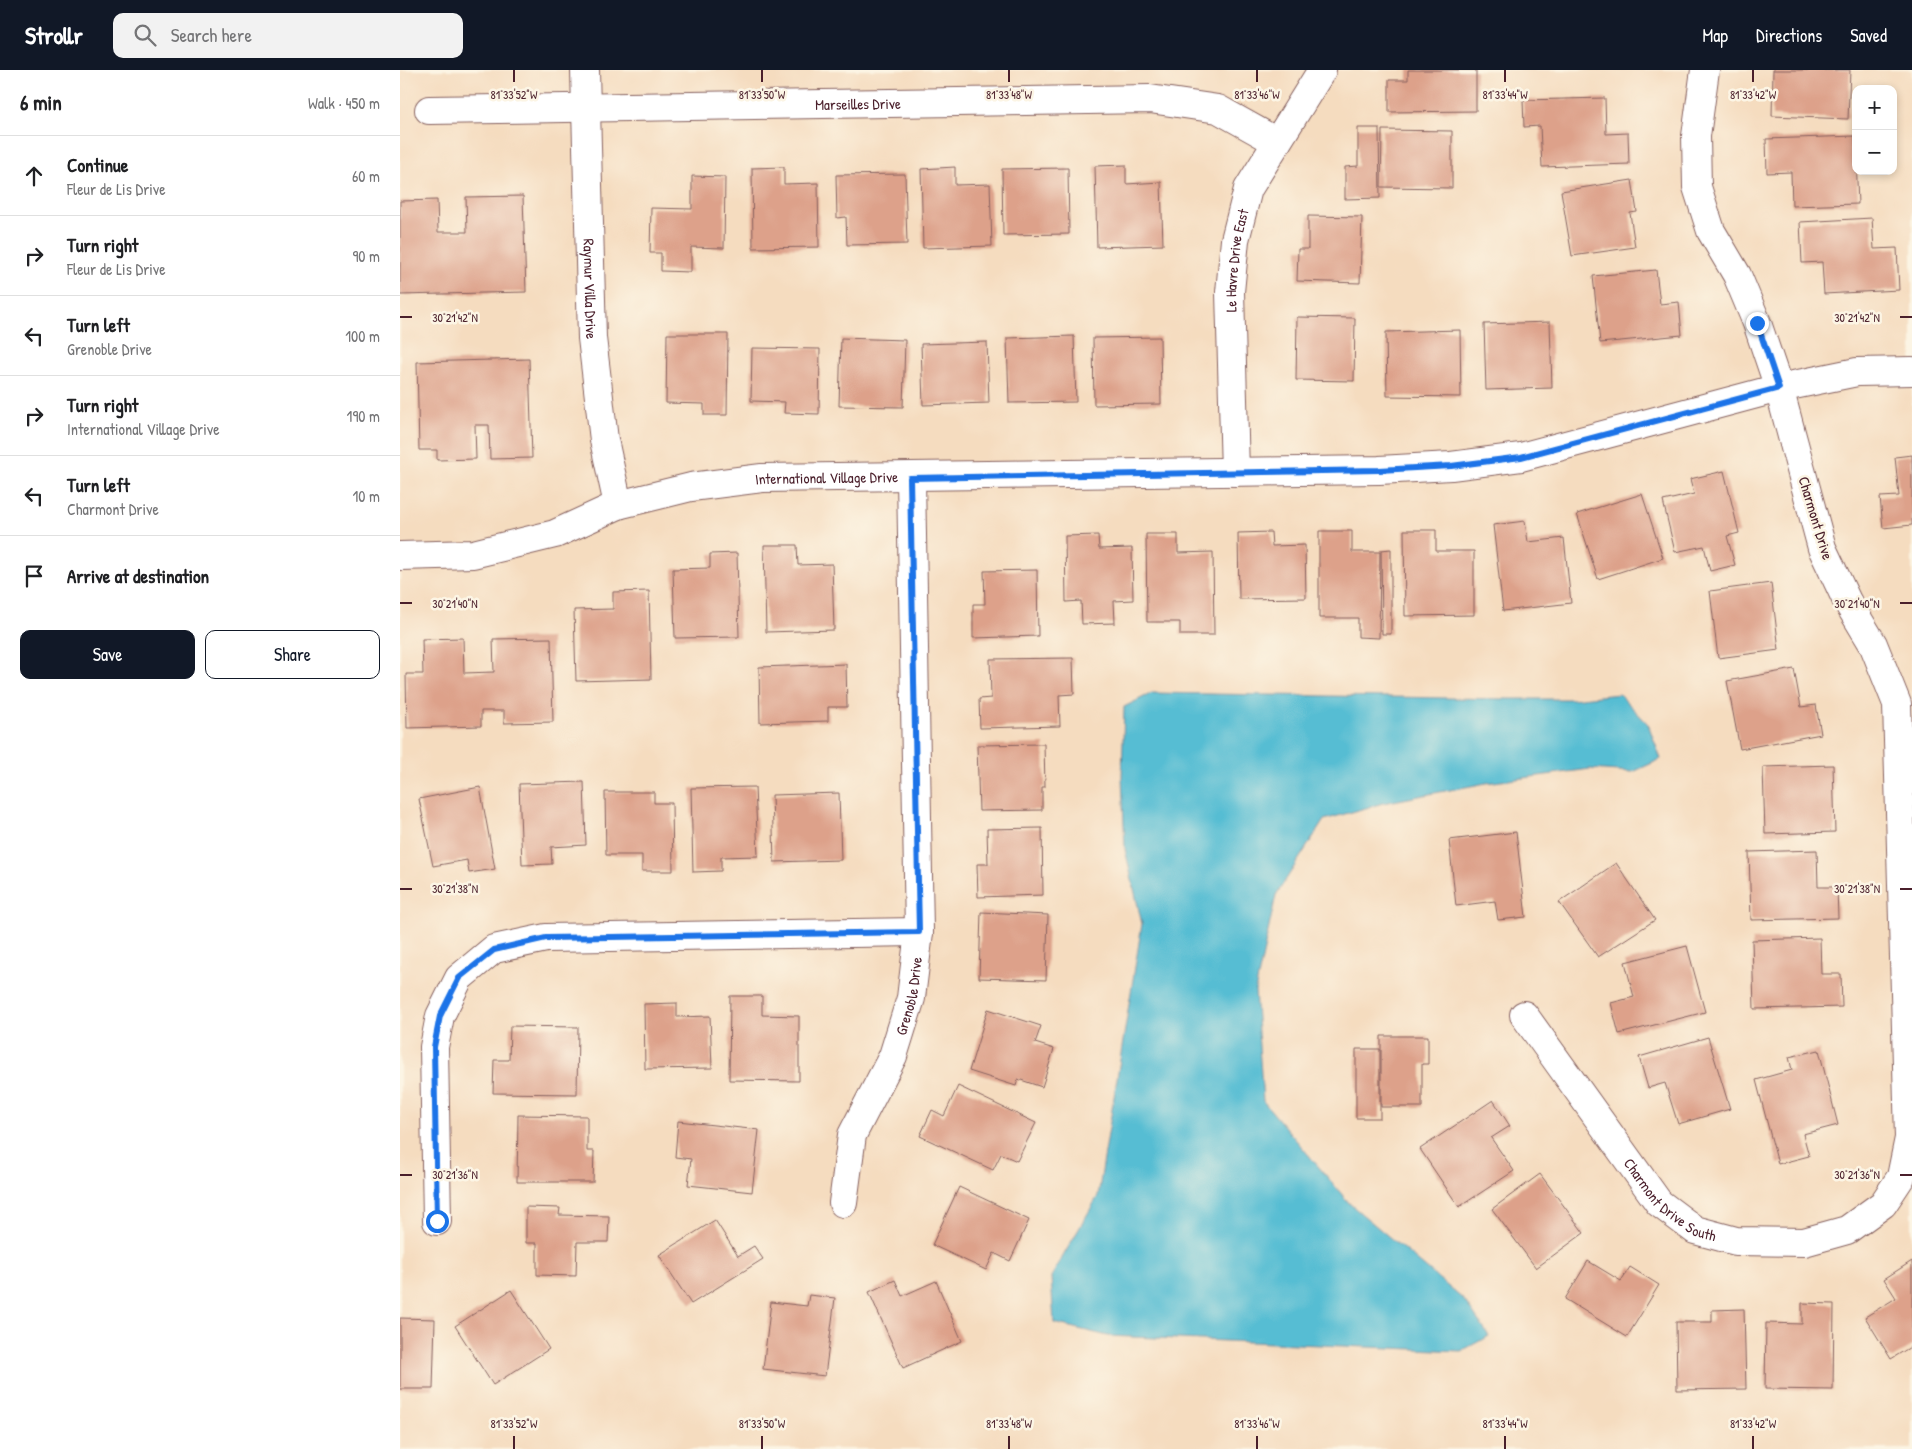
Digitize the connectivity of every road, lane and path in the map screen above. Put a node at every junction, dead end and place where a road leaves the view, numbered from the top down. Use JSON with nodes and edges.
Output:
{"nodes":[{"id":1,"x":585,"y":70,"type":"edge"},
{"id":2,"x":1322,"y":70,"type":"edge"},
{"id":3,"x":1705,"y":70,"type":"edge"},
{"id":4,"x":588,"y":108,"type":"junction"},
{"id":5,"x":429,"y":110,"type":"dead end"},
{"id":6,"x":1277,"y":142,"type":"junction"},
{"id":7,"x":1912,"y":371,"type":"edge"},
{"id":8,"x":1779,"y":388,"type":"junction"},
{"id":9,"x":1235,"y":472,"type":"junction"},
{"id":10,"x":910,"y":478,"type":"junction"},
{"id":11,"x":618,"y":505,"type":"junction"},
{"id":12,"x":400,"y":556,"type":"edge"},
{"id":13,"x":919,"y":932,"type":"junction"},
{"id":14,"x":1524,"y":1015,"type":"dead end"},
{"id":15,"x":843,"y":1203,"type":"dead end"},
{"id":16,"x":1883,"y":1204,"type":"joint"},
{"id":17,"x":437,"y":1221,"type":"dead end"}],
"edges":[{"from":1,"to":4,"type":"street","name":"Raymur Villa Drive"},
{"from":2,"to":6,"type":"street","name":"Le Havre Drive East"},
{"from":3,"to":8,"type":"street","name":"Charmont Drive"},
{"from":4,"to":5,"type":"street","name":"Marseilles Drive"},
{"from":4,"to":6,"type":"street","name":"Marseilles Drive"},
{"from":4,"to":11,"type":"street","name":"Raymur Villa Drive"},
{"from":6,"to":9,"type":"street","name":"Le Havre Drive East"},
{"from":7,"to":8,"type":"street","name":"International Village Drive"},
{"from":8,"to":9,"type":"street","name":"International Village Drive"},
{"from":8,"to":16,"type":"street","name":"Charmont Drive"},
{"from":9,"to":10,"type":"street","name":"International Village Drive"},
{"from":10,"to":11,"type":"street","name":"International Village Drive"},
{"from":10,"to":13,"type":"street","name":"Grenoble Drive"},
{"from":11,"to":12,"type":"street","name":"International Village Drive"},
{"from":13,"to":15,"type":"street","name":"Grenoble Drive"},
{"from":13,"to":17,"type":"street"},
{"from":14,"to":16,"type":"street","name":"Charmont Drive South"}]}
